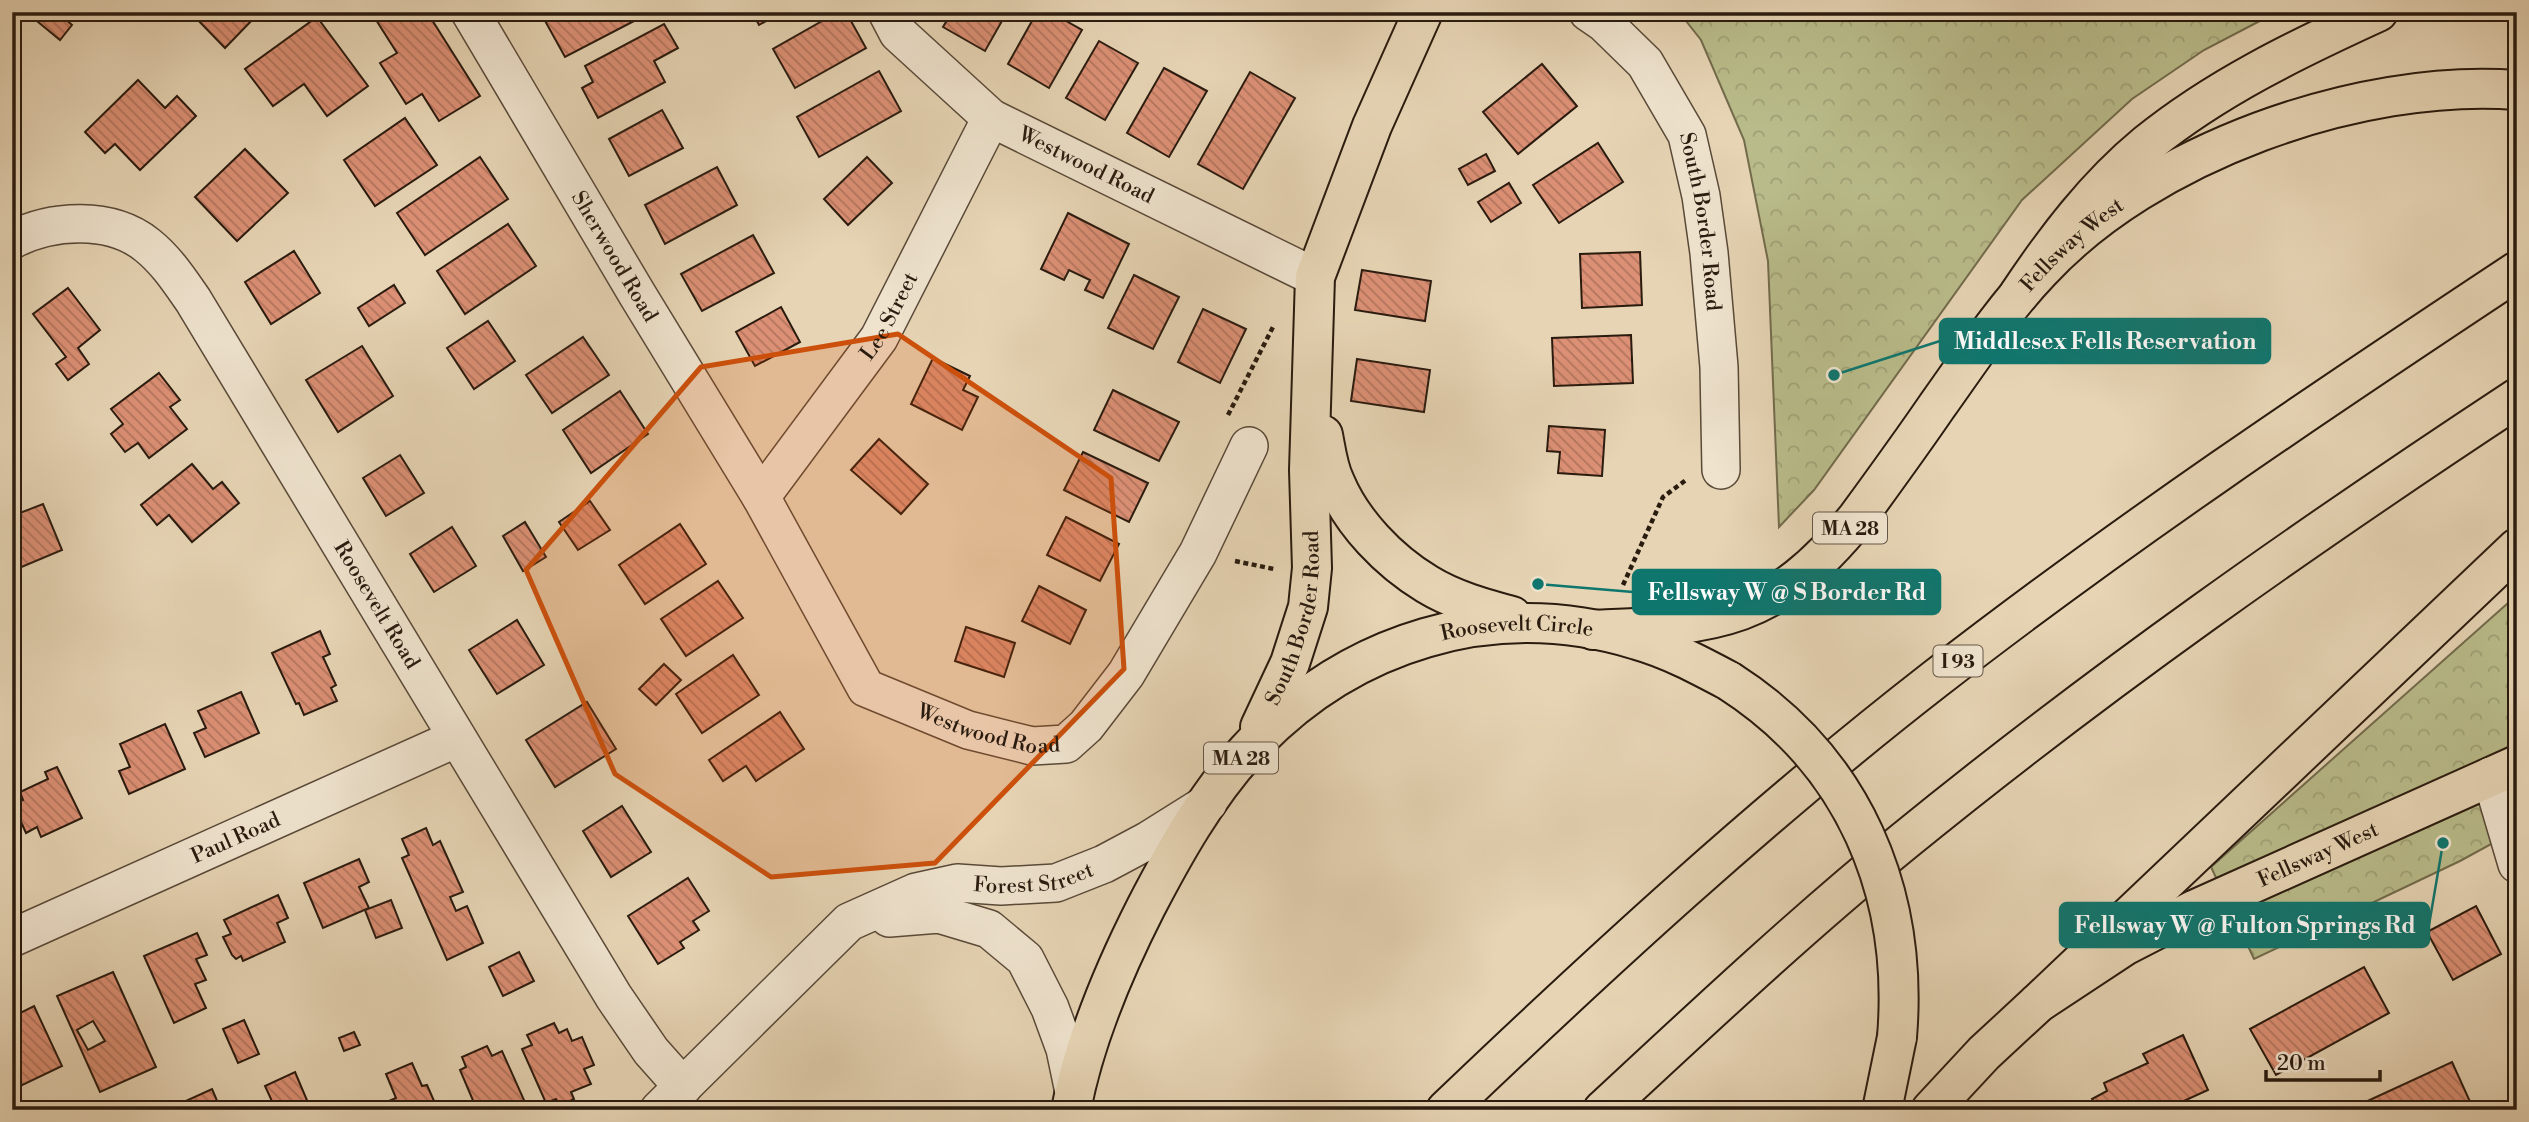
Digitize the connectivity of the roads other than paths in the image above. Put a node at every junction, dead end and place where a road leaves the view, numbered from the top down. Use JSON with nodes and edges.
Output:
{"nodes":[{"id":1,"x":470,"y":12,"type":"edge"},
{"id":2,"x":887,"y":12,"type":"edge"},
{"id":3,"x":1423,"y":12,"type":"edge"},
{"id":4,"x":1588,"y":12,"type":"edge"},
{"id":5,"x":2378,"y":12,"type":"edge"},
{"id":6,"x":2517,"y":90,"type":"edge"},
{"id":7,"x":991,"y":118,"type":"junction"},
{"id":8,"x":12,"y":240,"type":"edge"},
{"id":9,"x":2517,"y":271,"type":"edge"},
{"id":10,"x":1315,"y":277,"type":"junction"},
{"id":11,"x":2019,"y":295,"type":"junction"},
{"id":12,"x":1312,"y":392,"type":"junction"},
{"id":13,"x":2517,"y":398,"type":"edge"},
{"id":14,"x":1249,"y":446,"type":"road end"},
{"id":15,"x":1721,"y":470,"type":"road end"},
{"id":16,"x":761,"y":497,"type":"junction"},
{"id":17,"x":2517,"y":548,"type":"edge"},
{"id":18,"x":1539,"y":624,"type":"junction"},
{"id":19,"x":1593,"y":630,"type":"junction"},
{"id":20,"x":457,"y":738,"type":"junction"},
{"id":21,"x":1245,"y":753,"type":"junction"},
{"id":22,"x":2504,"y":771,"type":"edge"},
{"id":23,"x":1208,"y":803,"type":"junction"},
{"id":24,"x":2517,"y":864,"type":"edge"},
{"id":25,"x":849,"y":922,"type":"junction"},
{"id":26,"x":12,"y":937,"type":"edge"},
{"id":27,"x":2038,"y":1003,"type":"junction"},
{"id":28,"x":671,"y":1098,"type":"edge"},
{"id":29,"x":1073,"y":1101,"type":"edge"},
{"id":30,"x":1446,"y":1110,"type":"edge"},
{"id":31,"x":1603,"y":1110,"type":"edge"},
{"id":32,"x":1882,"y":1110,"type":"edge"},
{"id":33,"x":1931,"y":1110,"type":"edge"}],
"edges":[{"from":1,"to":16,"type":"street","name":"Sherwood Road"},
{"from":2,"to":7,"type":"street","name":"Westwood Road"},
{"from":3,"to":10,"type":"main road","name":"South Border Road"},
{"from":4,"to":15,"type":"street","name":"South Border Road"},
{"from":5,"to":11,"type":"main road"},
{"from":6,"to":11,"type":"main road","name":"Fellsway West","number":"MA 28"},
{"from":7,"to":10,"type":"street","name":"Westwood Road"},
{"from":7,"to":16,"type":"street","name":"Lee Street"},
{"from":8,"to":20,"type":"street","name":"Roosevelt Road"},
{"from":9,"to":30,"type":"main road","number":"I 93"},
{"from":10,"to":12,"type":"main road","name":"South Border Road"},
{"from":11,"to":19,"type":"main road","name":"Fellsway West","number":"MA 28"},
{"from":12,"to":18,"type":"main road","name":"South Border Road"},
{"from":12,"to":21,"type":"main road","name":"South Border Road"},
{"from":13,"to":31,"type":"main road"},
{"from":14,"to":16,"type":"street","name":"Westwood Road"},
{"from":17,"to":27,"type":"main road"},
{"from":18,"to":19,"type":"main road","name":"Roosevelt Circle","number":"MA 28"},
{"from":18,"to":21,"type":"main road","name":"Roosevelt Circle","number":"MA 28"},
{"from":19,"to":32,"type":"main road","name":"Roosevelt Circle","bridge":true},
{"from":20,"to":26,"type":"street","name":"Paul Road"},
{"from":20,"to":28,"type":"street","name":"Roosevelt Road"},
{"from":21,"to":23,"type":"main road","name":"Roosevelt Circle","number":"MA 28"},
{"from":22,"to":24,"type":"street"},
{"from":22,"to":27,"type":"main road","name":"Fellsway West"},
{"from":23,"to":25,"type":"street","name":"Forest Street"},
{"from":23,"to":29,"type":"main road","name":"Roosevelt Circle","number":"MA 28"},
{"from":25,"to":28,"type":"street","name":"Forest Street"},
{"from":25,"to":29,"type":"street","name":"Forest Street"},
{"from":27,"to":33,"type":"main road","name":"Fellsway West"}]}
